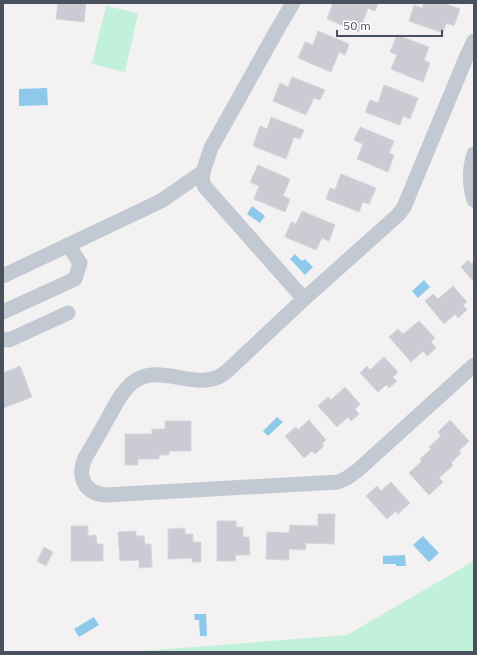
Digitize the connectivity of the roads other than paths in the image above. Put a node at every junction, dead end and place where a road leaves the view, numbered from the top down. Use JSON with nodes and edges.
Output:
{"nodes":[{"id":1,"x":293,"y":3,"type":"edge"},
{"id":2,"x":474,"y":41,"type":"edge"},
{"id":3,"x":474,"y":154,"type":"edge"},
{"id":4,"x":203,"y":172,"type":"junction"},
{"id":5,"x":474,"y":200,"type":"edge"},
{"id":6,"x":68,"y":245,"type":"junction"},
{"id":7,"x":3,"y":276,"type":"edge"},
{"id":8,"x":304,"y":299,"type":"junction"},
{"id":9,"x":3,"y":312,"type":"edge"},
{"id":10,"x":68,"y":313,"type":"dead end"},
{"id":11,"x":3,"y":339,"type":"edge"},
{"id":12,"x":474,"y":365,"type":"edge"}],
"edges":[{"from":1,"to":4,"type":"street"},
{"from":2,"to":8,"type":"street"},
{"from":3,"to":5,"type":"street"},
{"from":4,"to":6,"type":"street"},
{"from":4,"to":8,"type":"street"},
{"from":6,"to":7,"type":"street"},
{"from":6,"to":9,"type":"street"},
{"from":8,"to":12,"type":"street"},
{"from":10,"to":11,"type":"street"}]}
